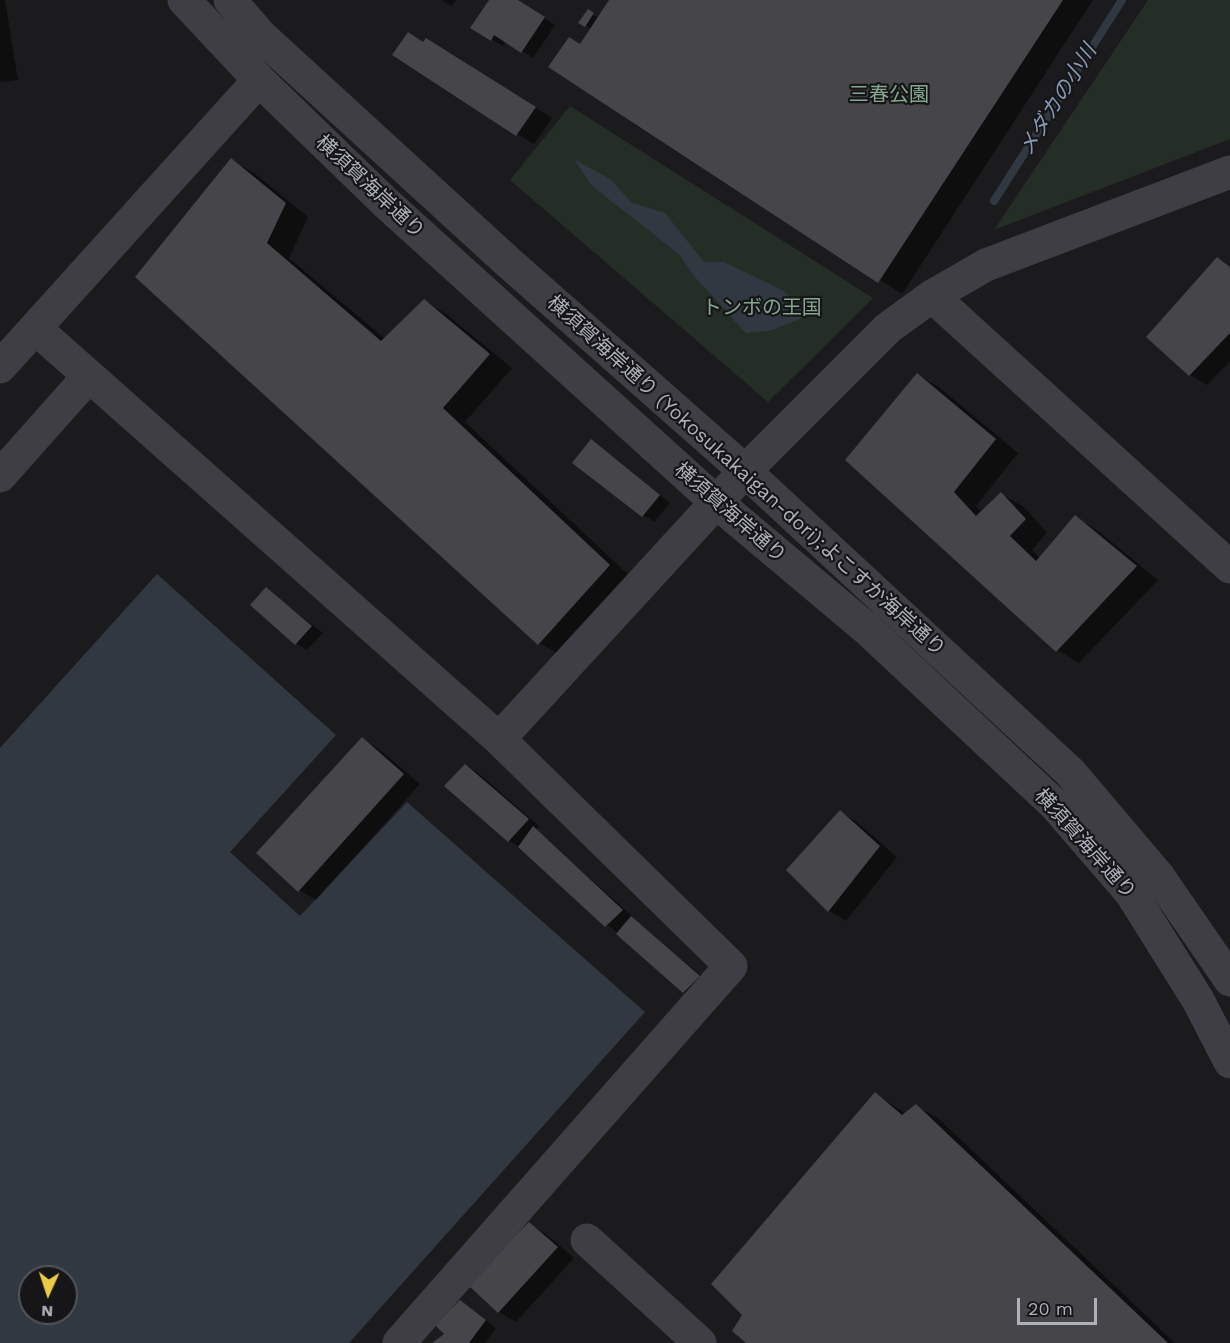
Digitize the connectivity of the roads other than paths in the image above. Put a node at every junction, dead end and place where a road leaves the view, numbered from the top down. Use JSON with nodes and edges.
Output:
{"nodes":[{"id":1,"x":184,"y":0,"type":"edge"},
{"id":2,"x":230,"y":0,"type":"edge"},
{"id":3,"x":259,"y":80,"type":"junction"},
{"id":4,"x":1230,"y":172,"type":"edge"},
{"id":5,"x":932,"y":296,"type":"junction"},
{"id":6,"x":34,"y":328,"type":"junction"},
{"id":7,"x":0,"y":367,"type":"edge"},
{"id":8,"x":88,"y":377,"type":"junction"},
{"id":9,"x":745,"y":471,"type":"junction"},
{"id":10,"x":0,"y":476,"type":"edge"},
{"id":11,"x":716,"y":501,"type":"junction"},
{"id":12,"x":1230,"y":567,"type":"edge"},
{"id":13,"x":499,"y":739,"type":"junction"},
{"id":14,"x":1230,"y":981,"type":"edge"},
{"id":15,"x":1230,"y":1062,"type":"edge"},
{"id":16,"x":587,"y":1240,"type":"dead end"},
{"id":17,"x":399,"y":1343,"type":"edge"},
{"id":18,"x":700,"y":1343,"type":"edge"}],
"edges":[{"from":1,"to":3,"type":"street","name":"横須賀海岸通り"},
{"from":2,"to":9,"type":"street","name":"横須賀海岸通り (Yokosukakaigan-dori);よこすか海岸通り"},
{"from":3,"to":6,"type":"street"},
{"from":3,"to":11,"type":"street","name":"横須賀海岸通り"},
{"from":4,"to":5,"type":"street"},
{"from":5,"to":9,"type":"street"},
{"from":5,"to":12,"type":"street"},
{"from":6,"to":7,"type":"street"},
{"from":6,"to":8,"type":"street"},
{"from":8,"to":10,"type":"street"},
{"from":8,"to":13,"type":"street"},
{"from":9,"to":11,"type":"street"},
{"from":9,"to":14,"type":"street","name":"横須賀海岸通り (Yokosukakaigan-dori);よこすか海岸通り"},
{"from":11,"to":13,"type":"street"},
{"from":11,"to":15,"type":"street","name":"横須賀海岸通り"},
{"from":13,"to":17,"type":"street"},
{"from":16,"to":18,"type":"street"}]}
